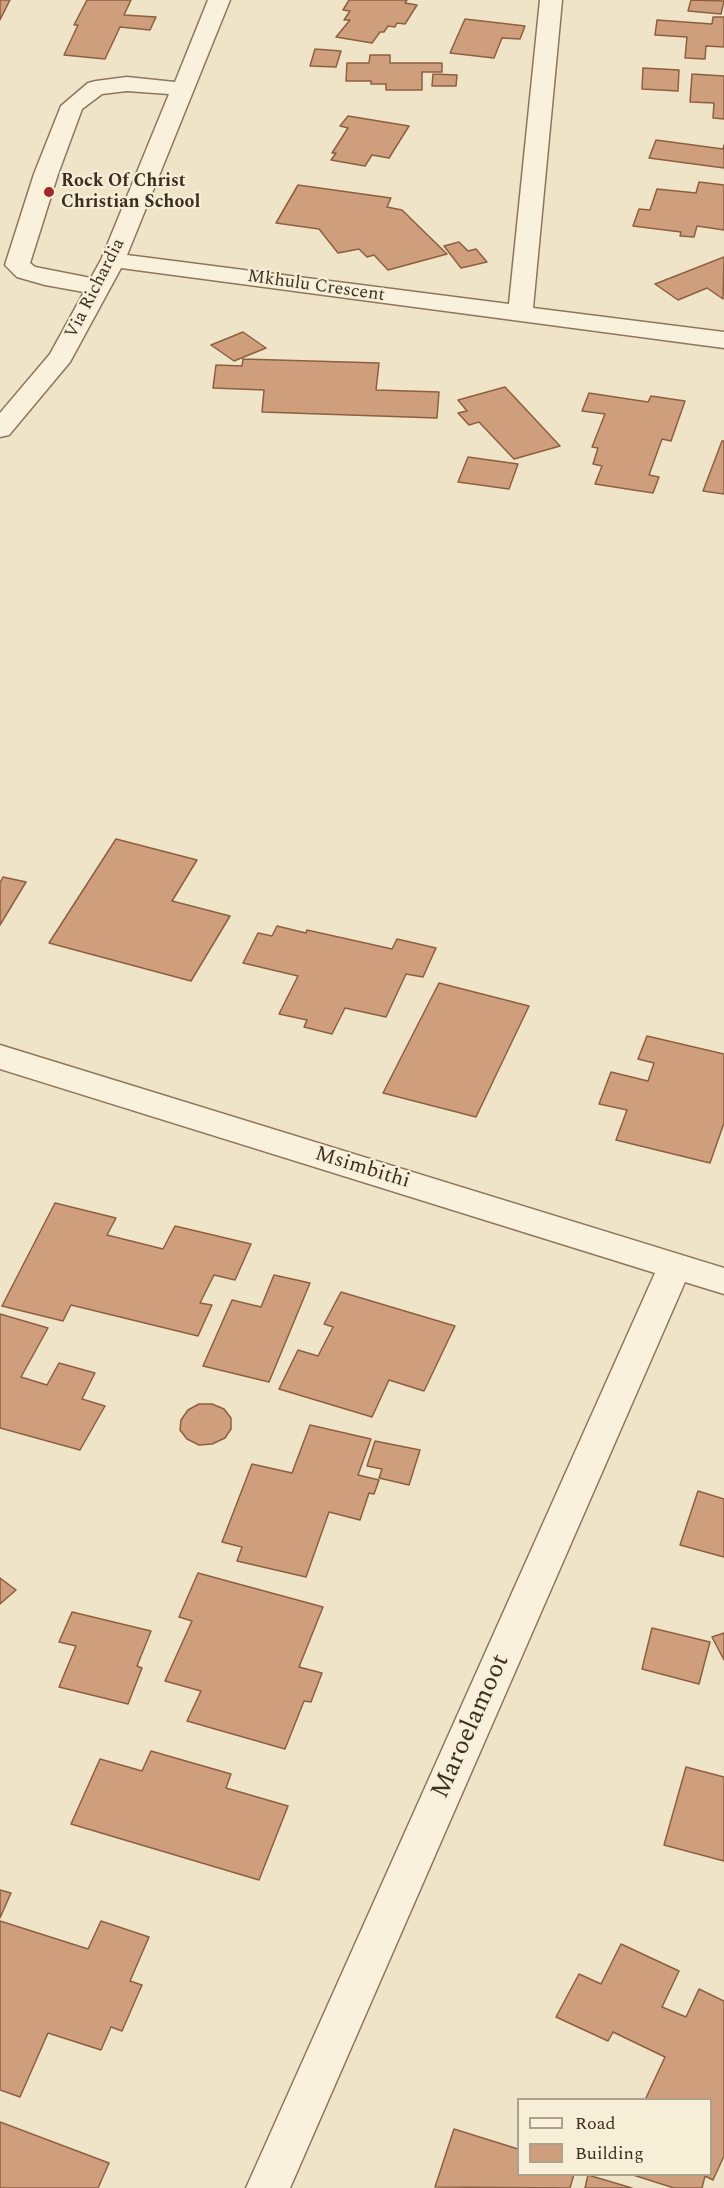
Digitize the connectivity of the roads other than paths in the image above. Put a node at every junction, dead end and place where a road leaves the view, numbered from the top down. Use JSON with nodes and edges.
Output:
{"nodes":[{"id":1,"x":219,"y":0,"type":"edge"},
{"id":2,"x":551,"y":0,"type":"edge"},
{"id":3,"x":183,"y":89,"type":"junction"},
{"id":4,"x":113,"y":260,"type":"junction"},
{"id":5,"x":99,"y":287,"type":"junction"},
{"id":6,"x":520,"y":314,"type":"junction"},
{"id":7,"x":724,"y":340,"type":"edge"},
{"id":8,"x":0,"y":429,"type":"edge"},
{"id":9,"x":0,"y":1057,"type":"edge"},
{"id":10,"x":675,"y":1266,"type":"junction"},
{"id":11,"x":724,"y":1281,"type":"edge"},
{"id":12,"x":268,"y":2188,"type":"edge"}],
"edges":[{"from":1,"to":3,"type":"street","name":"Via Richardia"},
{"from":2,"to":6,"type":"street"},
{"from":3,"to":4,"type":"street","name":"Via Richardia"},
{"from":3,"to":5,"type":"street"},
{"from":4,"to":5,"type":"street","name":"Via Richardia"},
{"from":4,"to":6,"type":"street","name":"Mkhulu Crescent"},
{"from":5,"to":8,"type":"street","name":"Via Richardia"},
{"from":6,"to":7,"type":"street","name":"Mkhulu Crescent"},
{"from":9,"to":10,"type":"street","name":"Msimbithi"},
{"from":10,"to":11,"type":"street","name":"Msimbithi"},
{"from":10,"to":12,"type":"street","name":"Maroelamoot"}]}
